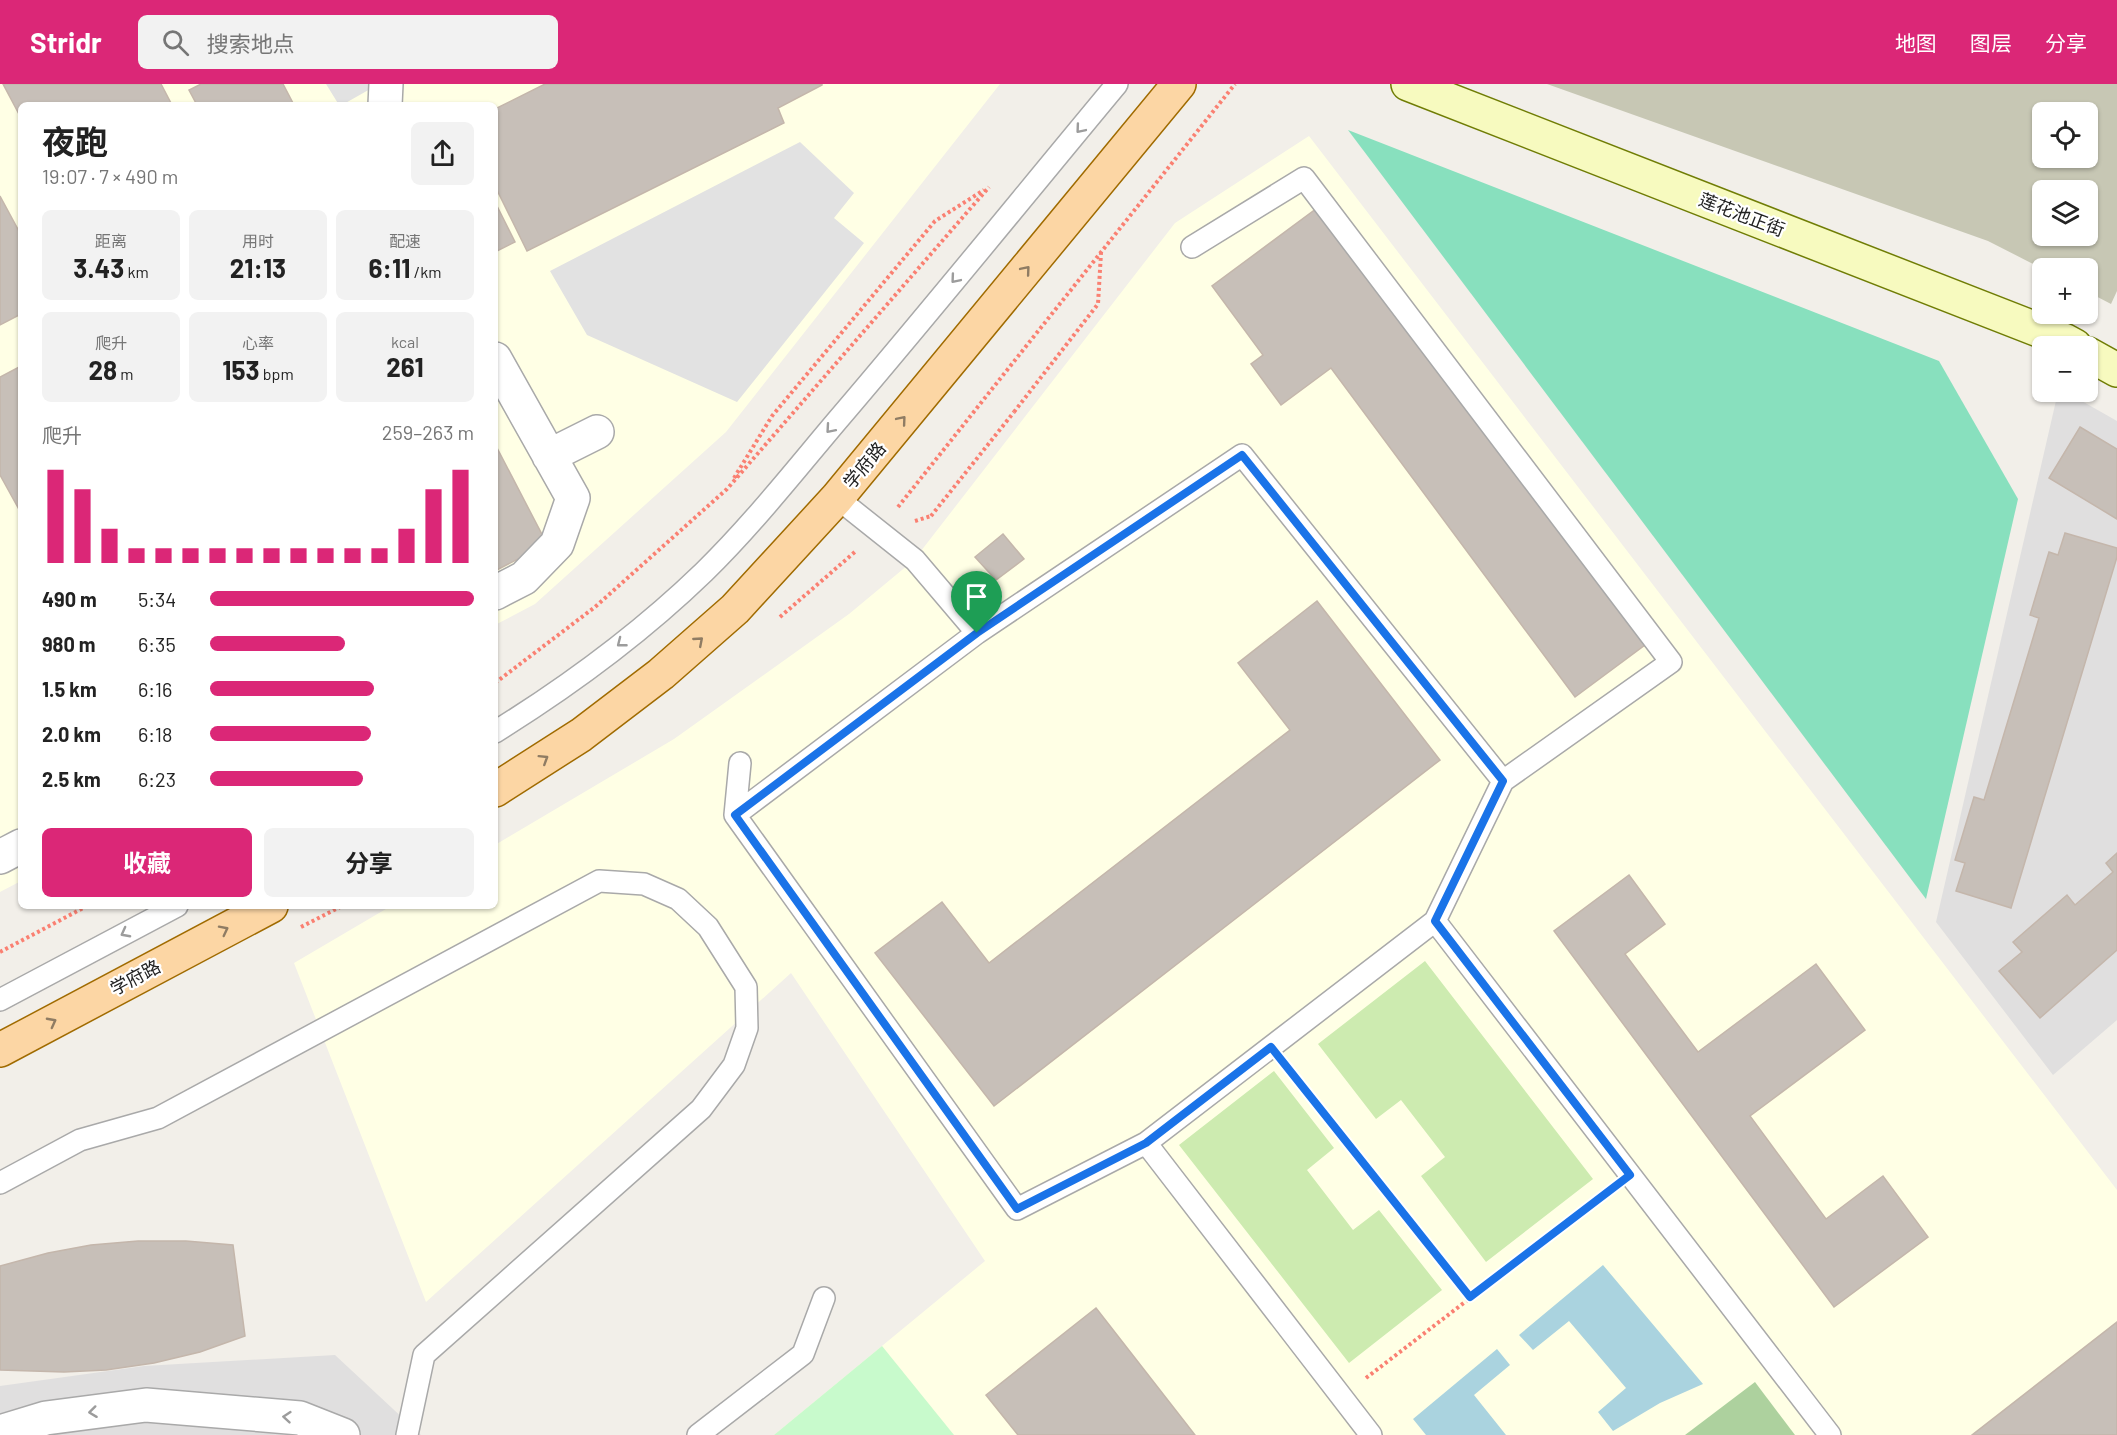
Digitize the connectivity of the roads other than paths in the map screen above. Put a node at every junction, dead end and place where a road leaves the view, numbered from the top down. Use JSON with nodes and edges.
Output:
{"nodes":[{"id":1,"x":386,"y":84,"type":"edge"},
{"id":2,"x":1117,"y":84,"type":"edge"},
{"id":3,"x":1179,"y":84,"type":"edge"},
{"id":4,"x":1408,"y":84,"type":"edge"},
{"id":5,"x":385,"y":102,"type":"edge"},
{"id":6,"x":1192,"y":247,"type":"dead end"},
{"id":7,"x":2051,"y":336,"type":"edge"},
{"id":8,"x":2098,"y":360,"type":"edge"},
{"id":9,"x":498,"y":364,"type":"edge"},
{"id":10,"x":2117,"y":370,"type":"edge"},
{"id":11,"x":597,"y":432,"type":"dead end"},
{"id":12,"x":549,"y":456,"type":"junction"},
{"id":13,"x":837,"y":498,"type":"junction"},
{"id":14,"x":498,"y":591,"type":"edge"},
{"id":15,"x":977,"y":633,"type":"junction"},
{"id":16,"x":498,"y":730,"type":"edge"},
{"id":17,"x":740,"y":763,"type":"dead end"},
{"id":18,"x":1503,"y":781,"type":"junction"},
{"id":19,"x":498,"y":788,"type":"edge"},
{"id":20,"x":735,"y":815,"type":"junction"},
{"id":21,"x":18,"y":848,"type":"edge"},
{"id":22,"x":0,"y":857,"type":"edge"},
{"id":23,"x":171,"y":909,"type":"edge"},
{"id":24,"x":265,"y":909,"type":"edge"},
{"id":25,"x":1435,"y":921,"type":"junction"},
{"id":26,"x":0,"y":1000,"type":"edge"},
{"id":27,"x":0,"y":1050,"type":"edge"},
{"id":28,"x":1146,"y":1143,"type":"junction"},
{"id":29,"x":0,"y":1183,"type":"edge"},
{"id":30,"x":824,"y":1298,"type":"dead end"},
{"id":31,"x":0,"y":1432,"type":"edge"},
{"id":32,"x":343,"y":1435,"type":"edge"},
{"id":33,"x":407,"y":1435,"type":"edge"},
{"id":34,"x":698,"y":1435,"type":"edge"},
{"id":35,"x":1371,"y":1435,"type":"edge"},
{"id":36,"x":1830,"y":1435,"type":"edge"}],
"edges":[{"from":1,"to":5,"type":"street"},
{"from":2,"to":16,"type":"lane","one_way":true},
{"from":13,"to":3,"type":"main road","name":"学府路","one_way":true},
{"from":4,"to":7,"type":"main road","name":"莲花池正街"},
{"from":6,"to":18,"type":"lane"},
{"from":8,"to":10,"type":"main road"},
{"from":9,"to":12,"type":"street"},
{"from":11,"to":12,"type":"street"},
{"from":12,"to":14,"type":"street"},
{"from":13,"to":15,"type":"lane"},
{"from":19,"to":13,"type":"main road","name":"学府路","one_way":true},
{"from":15,"to":18,"type":"lane"},
{"from":15,"to":20,"type":"lane"},
{"from":17,"to":20,"type":"lane"},
{"from":18,"to":25,"type":"lane"},
{"from":20,"to":28,"type":"lane"},
{"from":21,"to":22,"type":"street"},
{"from":23,"to":26,"type":"lane","one_way":true},
{"from":27,"to":24,"type":"main road","name":"学府路","one_way":true},
{"from":25,"to":28,"type":"lane"},
{"from":25,"to":36,"type":"lane"},
{"from":28,"to":35,"type":"lane"},
{"from":29,"to":33,"type":"lane"},
{"from":30,"to":34,"type":"lane"},
{"from":32,"to":31,"type":"street","one_way":true}]}
